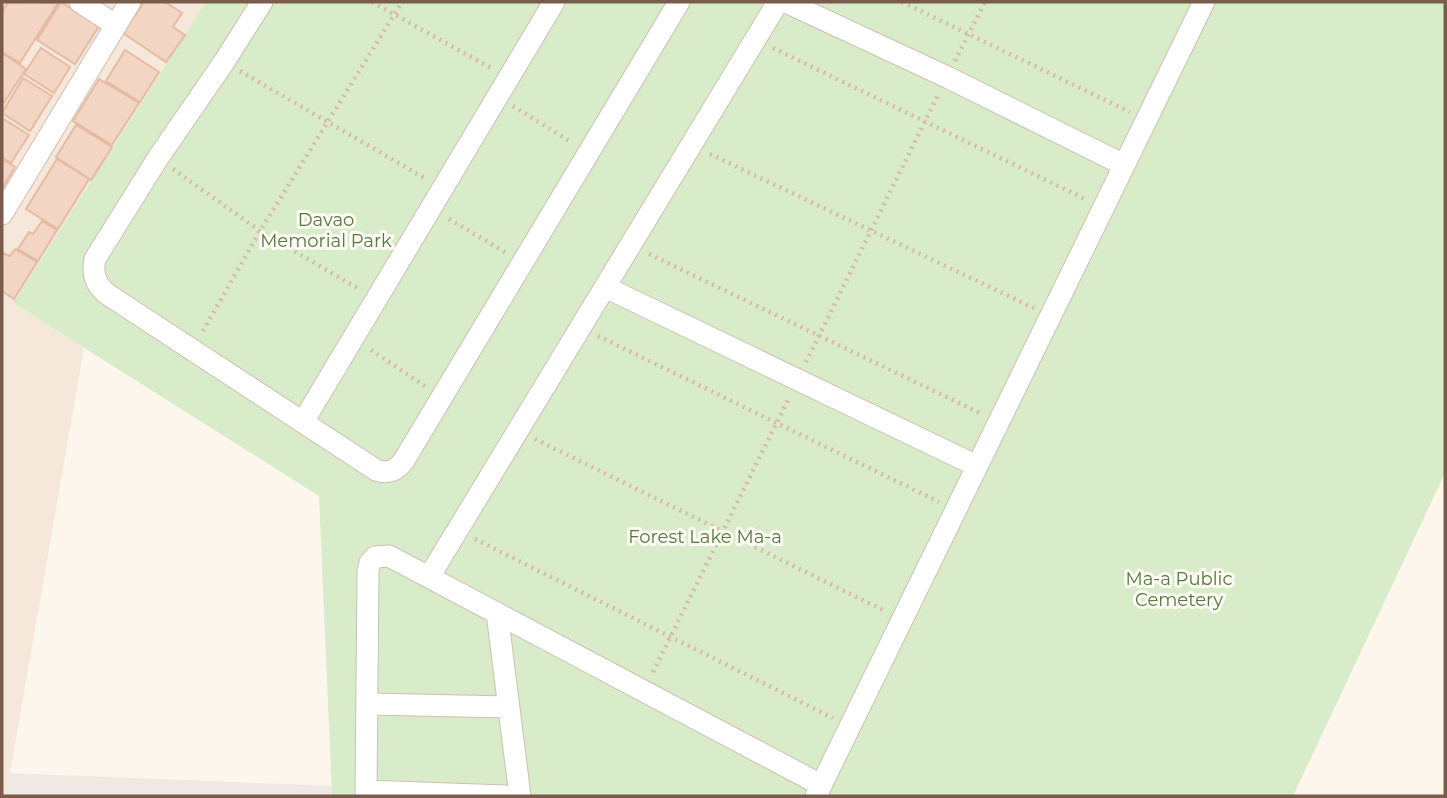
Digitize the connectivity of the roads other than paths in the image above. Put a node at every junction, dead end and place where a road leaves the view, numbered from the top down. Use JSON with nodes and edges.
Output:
{"nodes":[{"id":1,"x":80,"y":2,"type":"edge"},
{"id":2,"x":130,"y":2,"type":"edge"},
{"id":3,"x":262,"y":2,"type":"edge"},
{"id":4,"x":554,"y":2,"type":"edge"},
{"id":5,"x":778,"y":2,"type":"edge"},
{"id":6,"x":786,"y":2,"type":"edge"},
{"id":7,"x":1204,"y":2,"type":"edge"},
{"id":8,"x":671,"y":4,"type":"edge"},
{"id":9,"x":114,"y":24,"type":"junction"},
{"id":10,"x":1124,"y":165,"type":"junction"},
{"id":11,"x":2,"y":214,"type":"edge"},
{"id":12,"x":605,"y":287,"type":"junction"},
{"id":13,"x":303,"y":422,"type":"junction"},
{"id":14,"x":977,"y":466,"type":"junction"},
{"id":15,"x":429,"y":577,"type":"junction"},
{"id":16,"x":497,"y":613,"type":"junction"},
{"id":17,"x":367,"y":704,"type":"junction"},
{"id":18,"x":509,"y":707,"type":"junction"},
{"id":19,"x":818,"y":791,"type":"edge"},
{"id":20,"x":366,"y":794,"type":"edge"},
{"id":21,"x":505,"y":796,"type":"edge"},
{"id":22,"x":520,"y":796,"type":"edge"}],
"edges":[{"from":1,"to":9,"type":"street"},
{"from":2,"to":9,"type":"street"},
{"from":3,"to":13,"type":"street"},
{"from":4,"to":13,"type":"street"},
{"from":5,"to":12,"type":"street"},
{"from":6,"to":10,"type":"street"},
{"from":7,"to":10,"type":"street"},
{"from":8,"to":13,"type":"street"},
{"from":9,"to":11,"type":"street"},
{"from":10,"to":14,"type":"street"},
{"from":12,"to":14,"type":"street"},
{"from":12,"to":15,"type":"street"},
{"from":14,"to":19,"type":"street"},
{"from":15,"to":16,"type":"street"},
{"from":15,"to":17,"type":"street"},
{"from":16,"to":18,"type":"street"},
{"from":16,"to":19,"type":"street"},
{"from":17,"to":18,"type":"street"},
{"from":17,"to":20,"type":"street"},
{"from":18,"to":22,"type":"street"},
{"from":20,"to":21,"type":"street"}]}
